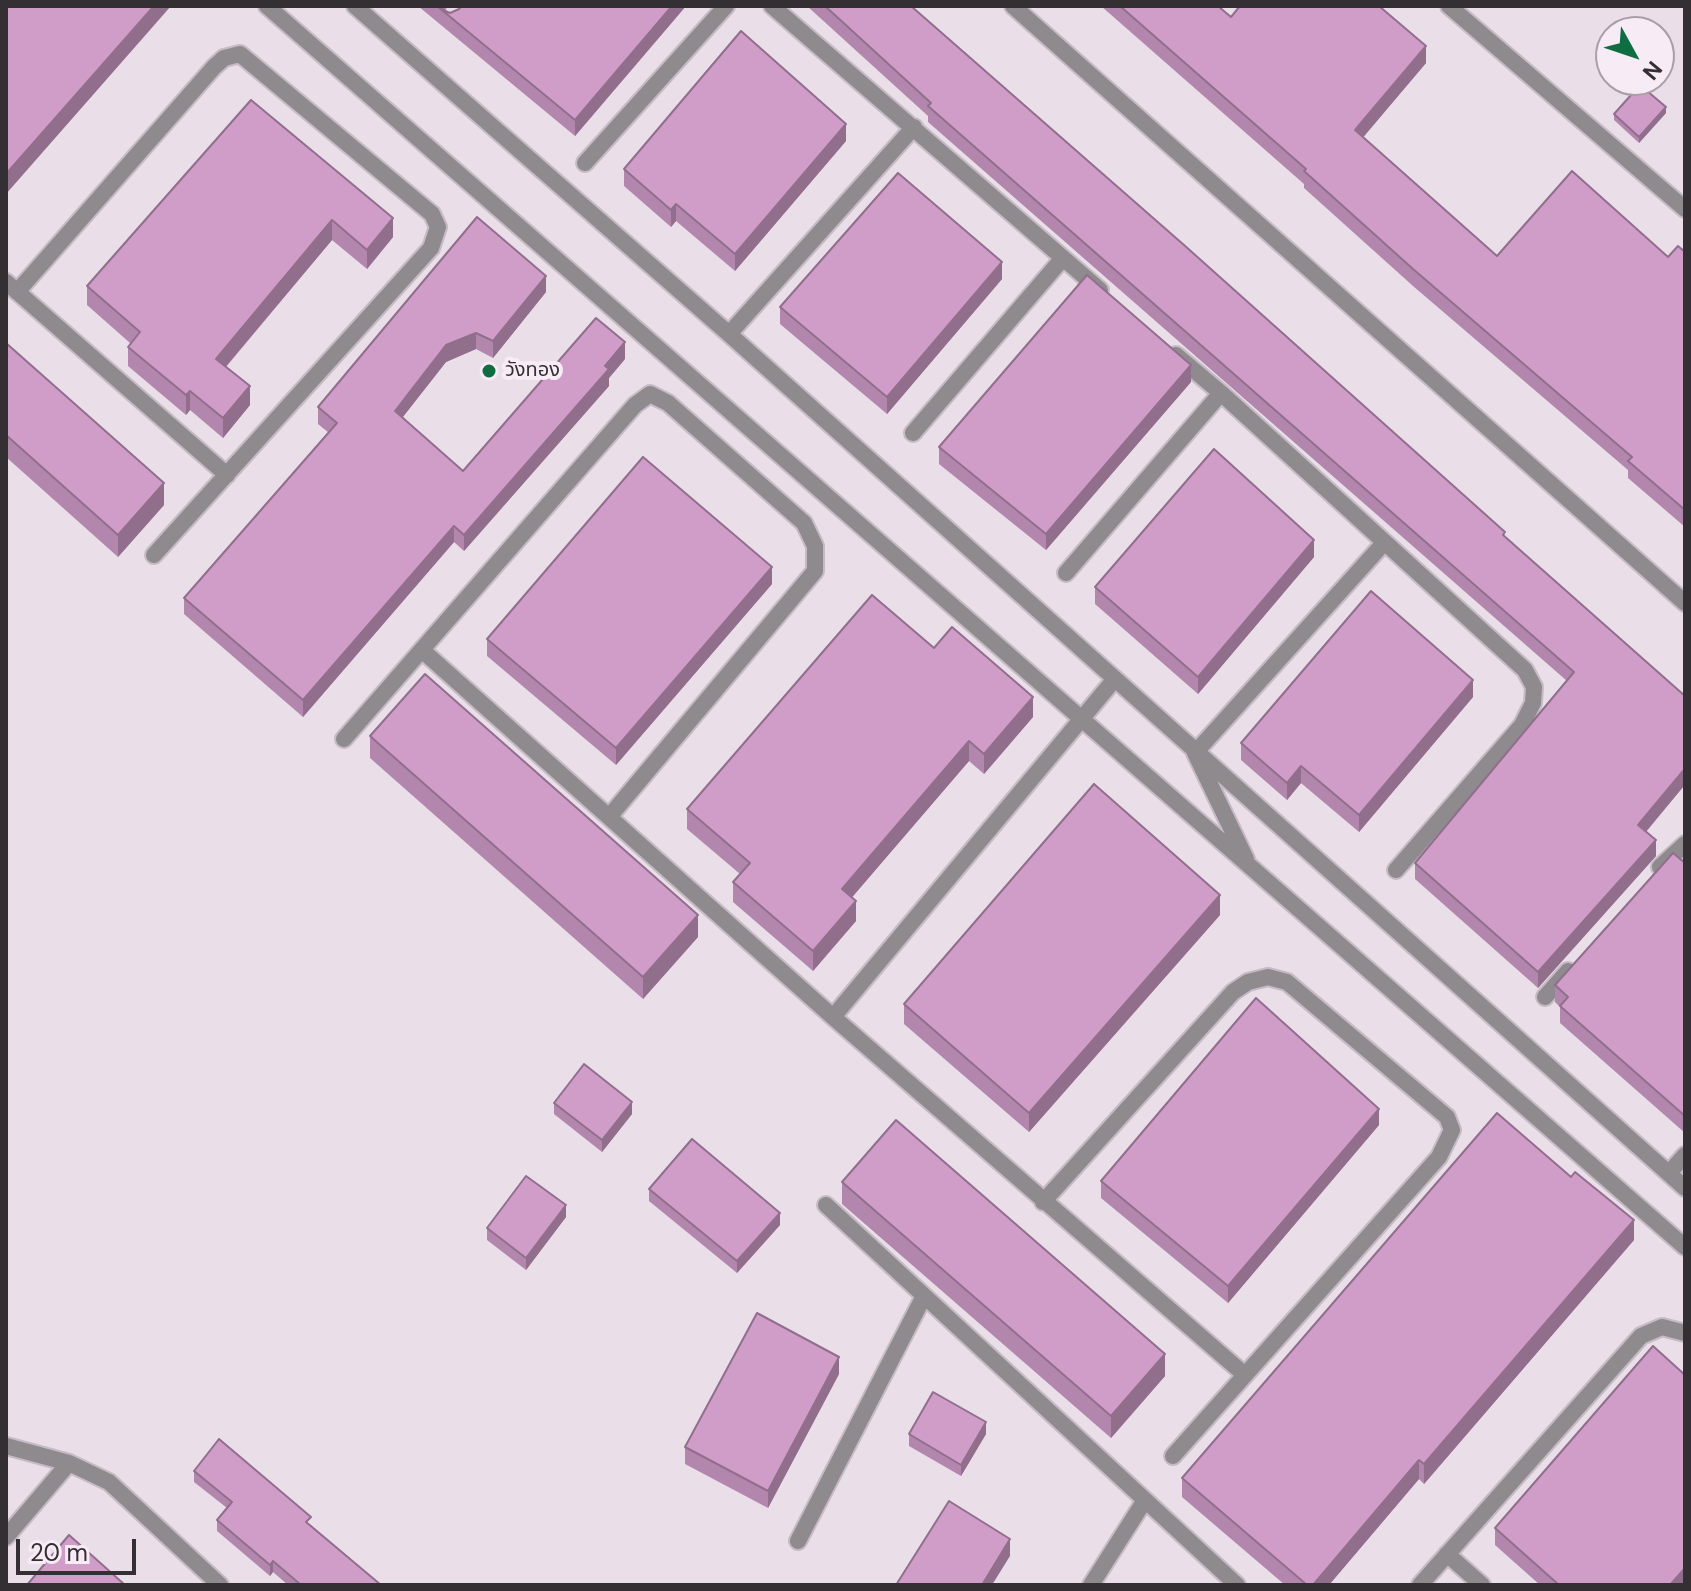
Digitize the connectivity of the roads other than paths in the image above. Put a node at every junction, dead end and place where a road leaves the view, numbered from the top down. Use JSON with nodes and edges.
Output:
{"nodes":[{"id":1,"x":267,"y":6,"type":"edge"},
{"id":2,"x":355,"y":6,"type":"edge"},
{"id":3,"x":726,"y":6,"type":"edge"},
{"id":4,"x":772,"y":6,"type":"edge"},
{"id":5,"x":1013,"y":6,"type":"edge"},
{"id":6,"x":1449,"y":6,"type":"edge"},
{"id":7,"x":1475,"y":6,"type":"edge"},
{"id":8,"x":1464,"y":19,"type":"junction"},
{"id":9,"x":914,"y":127,"type":"junction"},
{"id":10,"x":585,"y":163,"type":"dead end"},
{"id":11,"x":1685,"y":209,"type":"edge"},
{"id":12,"x":1063,"y":258,"type":"junction"},
{"id":13,"x":11,"y":287,"type":"edge"},
{"id":14,"x":1111,"y":300,"type":"edge"},
{"id":15,"x":729,"y":334,"type":"junction"},
{"id":16,"x":1160,"y":341,"type":"edge"},
{"id":17,"x":1221,"y":393,"type":"junction"},
{"id":18,"x":913,"y":433,"type":"dead end"},
{"id":19,"x":227,"y":475,"type":"junction"},
{"id":20,"x":1383,"y":544,"type":"junction"},
{"id":21,"x":154,"y":555,"type":"dead end"},
{"id":22,"x":1066,"y":573,"type":"dead end"},
{"id":23,"x":1685,"y":603,"type":"edge"},
{"id":24,"x":423,"y":651,"type":"junction"},
{"id":25,"x":1114,"y":680,"type":"junction"},
{"id":26,"x":1081,"y":720,"type":"junction"},
{"id":27,"x":344,"y":739,"type":"dead end"},
{"id":28,"x":1195,"y":753,"type":"junction"},
{"id":29,"x":609,"y":817,"type":"junction"},
{"id":30,"x":1685,"y":844,"type":"edge"},
{"id":31,"x":1250,"y":867,"type":"junction"},
{"id":32,"x":1396,"y":870,"type":"dead end"},
{"id":33,"x":1649,"y":879,"type":"edge"},
{"id":34,"x":1577,"y":962,"type":"edge"},
{"id":35,"x":1545,"y":997,"type":"dead end"},
{"id":36,"x":833,"y":1017,"type":"junction"},
{"id":37,"x":1685,"y":1155,"type":"edge"},
{"id":38,"x":1669,"y":1173,"type":"junction"},
{"id":39,"x":1685,"y":1188,"type":"edge"},
{"id":40,"x":1043,"y":1202,"type":"junction"},
{"id":41,"x":826,"y":1205,"type":"dead end"},
{"id":42,"x":1685,"y":1247,"type":"edge"},
{"id":43,"x":923,"y":1298,"type":"junction"},
{"id":44,"x":1685,"y":1333,"type":"edge"},
{"id":45,"x":1245,"y":1375,"type":"junction"},
{"id":46,"x":6,"y":1446,"type":"edge"},
{"id":47,"x":1173,"y":1456,"type":"dead end"},
{"id":48,"x":69,"y":1463,"type":"junction"},
{"id":49,"x":1145,"y":1500,"type":"junction"},
{"id":50,"x":6,"y":1537,"type":"edge"},
{"id":51,"x":798,"y":1541,"type":"dead end"},
{"id":52,"x":1447,"y":1554,"type":"junction"},
{"id":53,"x":220,"y":1585,"type":"edge"},
{"id":54,"x":1091,"y":1585,"type":"edge"},
{"id":55,"x":1237,"y":1585,"type":"edge"},
{"id":56,"x":1420,"y":1585,"type":"edge"},
{"id":57,"x":1482,"y":1585,"type":"edge"}],
"edges":[{"from":1,"to":26,"type":"street"},
{"from":2,"to":15,"type":"street"},
{"from":3,"to":10,"type":"street"},
{"from":4,"to":9,"type":"street"},
{"from":5,"to":23,"type":"street"},
{"from":6,"to":8,"type":"street"},
{"from":7,"to":8,"type":"street"},
{"from":8,"to":11,"type":"street"},
{"from":9,"to":12,"type":"street"},
{"from":9,"to":15,"type":"street"},
{"from":12,"to":14,"type":"street"},
{"from":12,"to":18,"type":"street"},
{"from":13,"to":19,"type":"street"},
{"from":13,"to":19,"type":"street"},
{"from":15,"to":25,"type":"street"},
{"from":16,"to":17,"type":"street"},
{"from":17,"to":20,"type":"street"},
{"from":17,"to":22,"type":"street"},
{"from":19,"to":21,"type":"street"},
{"from":20,"to":28,"type":"street"},
{"from":20,"to":32,"type":"street"},
{"from":24,"to":27,"type":"street"},
{"from":24,"to":29,"type":"street"},
{"from":24,"to":29,"type":"street"},
{"from":25,"to":26,"type":"street"},
{"from":25,"to":28,"type":"street"},
{"from":26,"to":31,"type":"street"},
{"from":26,"to":36,"type":"street"},
{"from":28,"to":31,"type":"street"},
{"from":28,"to":38,"type":"street"},
{"from":29,"to":36,"type":"street"},
{"from":30,"to":33,"type":"street"},
{"from":31,"to":42,"type":"street"},
{"from":34,"to":35,"type":"street"},
{"from":36,"to":40,"type":"street"},
{"from":37,"to":38,"type":"street"},
{"from":38,"to":39,"type":"street"},
{"from":40,"to":45,"type":"street"},
{"from":40,"to":45,"type":"street"},
{"from":41,"to":43,"type":"street"},
{"from":43,"to":49,"type":"street"},
{"from":43,"to":51,"type":"street"},
{"from":44,"to":52,"type":"street"},
{"from":45,"to":47,"type":"street"},
{"from":46,"to":48,"type":"street"},
{"from":48,"to":50,"type":"street"},
{"from":48,"to":53,"type":"street"},
{"from":49,"to":54,"type":"street"},
{"from":49,"to":55,"type":"street"},
{"from":52,"to":56,"type":"street"},
{"from":52,"to":57,"type":"street"}]}
